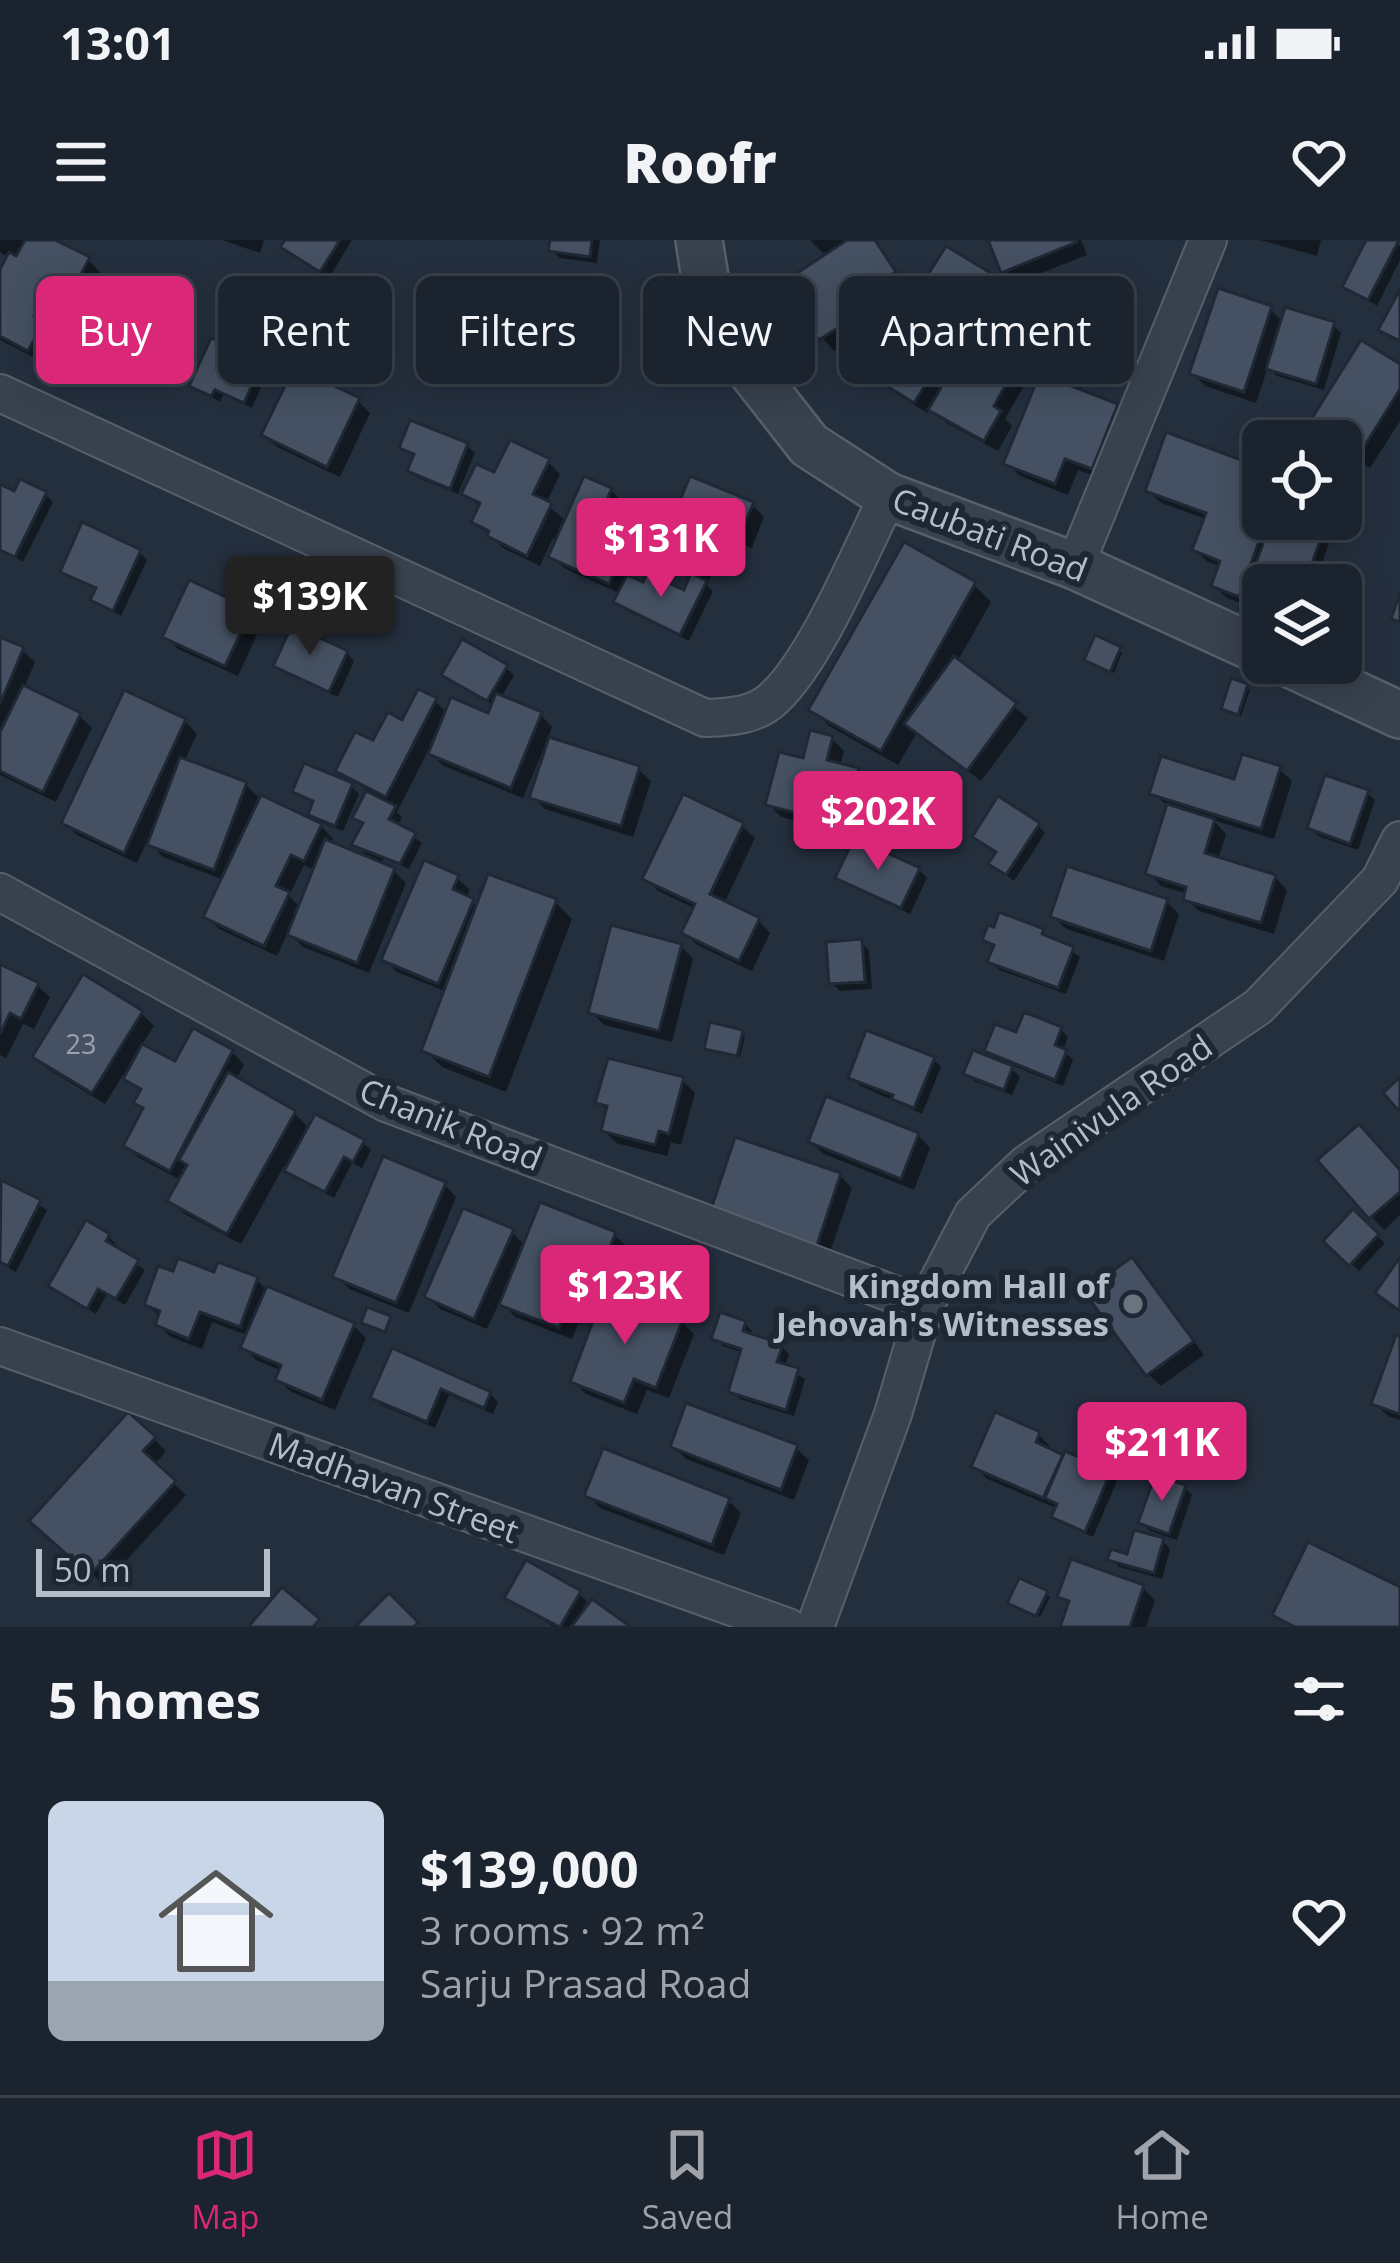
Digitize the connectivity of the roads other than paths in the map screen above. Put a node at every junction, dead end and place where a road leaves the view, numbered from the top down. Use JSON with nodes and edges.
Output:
{"nodes":[{"id":1,"x":699,"y":240,"type":"edge"},
{"id":2,"x":1208,"y":240,"type":"edge"},
{"id":3,"x":0,"y":393,"type":"edge"},
{"id":4,"x":888,"y":496,"type":"junction"},
{"id":5,"x":1076,"y":566,"type":"junction"},
{"id":6,"x":1242,"y":642,"type":"edge"},
{"id":7,"x":1333,"y":684,"type":"edge"},
{"id":8,"x":1400,"y":715,"type":"edge"},
{"id":9,"x":1400,"y":840,"type":"edge"},
{"id":10,"x":0,"y":892,"type":"edge"},
{"id":11,"x":926,"y":1306,"type":"junction"},
{"id":12,"x":0,"y":1346,"type":"edge"},
{"id":13,"x":788,"y":1627,"type":"edge"},
{"id":14,"x":814,"y":1627,"type":"edge"}],
"edges":[{"from":1,"to":4,"type":"street","name":"Caubati Road"},
{"from":2,"to":5,"type":"street"},
{"from":3,"to":4,"type":"street"},
{"from":4,"to":5,"type":"street","name":"Caubati Road"},
{"from":5,"to":6,"type":"street","name":"Caubati Road"},
{"from":7,"to":8,"type":"street"},
{"from":9,"to":11,"type":"street","name":"Wainivula Road"},
{"from":10,"to":11,"type":"street","name":"Chanik Road"},
{"from":11,"to":14,"type":"street","name":"Wainivula Road"},
{"from":12,"to":13,"type":"street","name":"Madhavan Street"}]}
